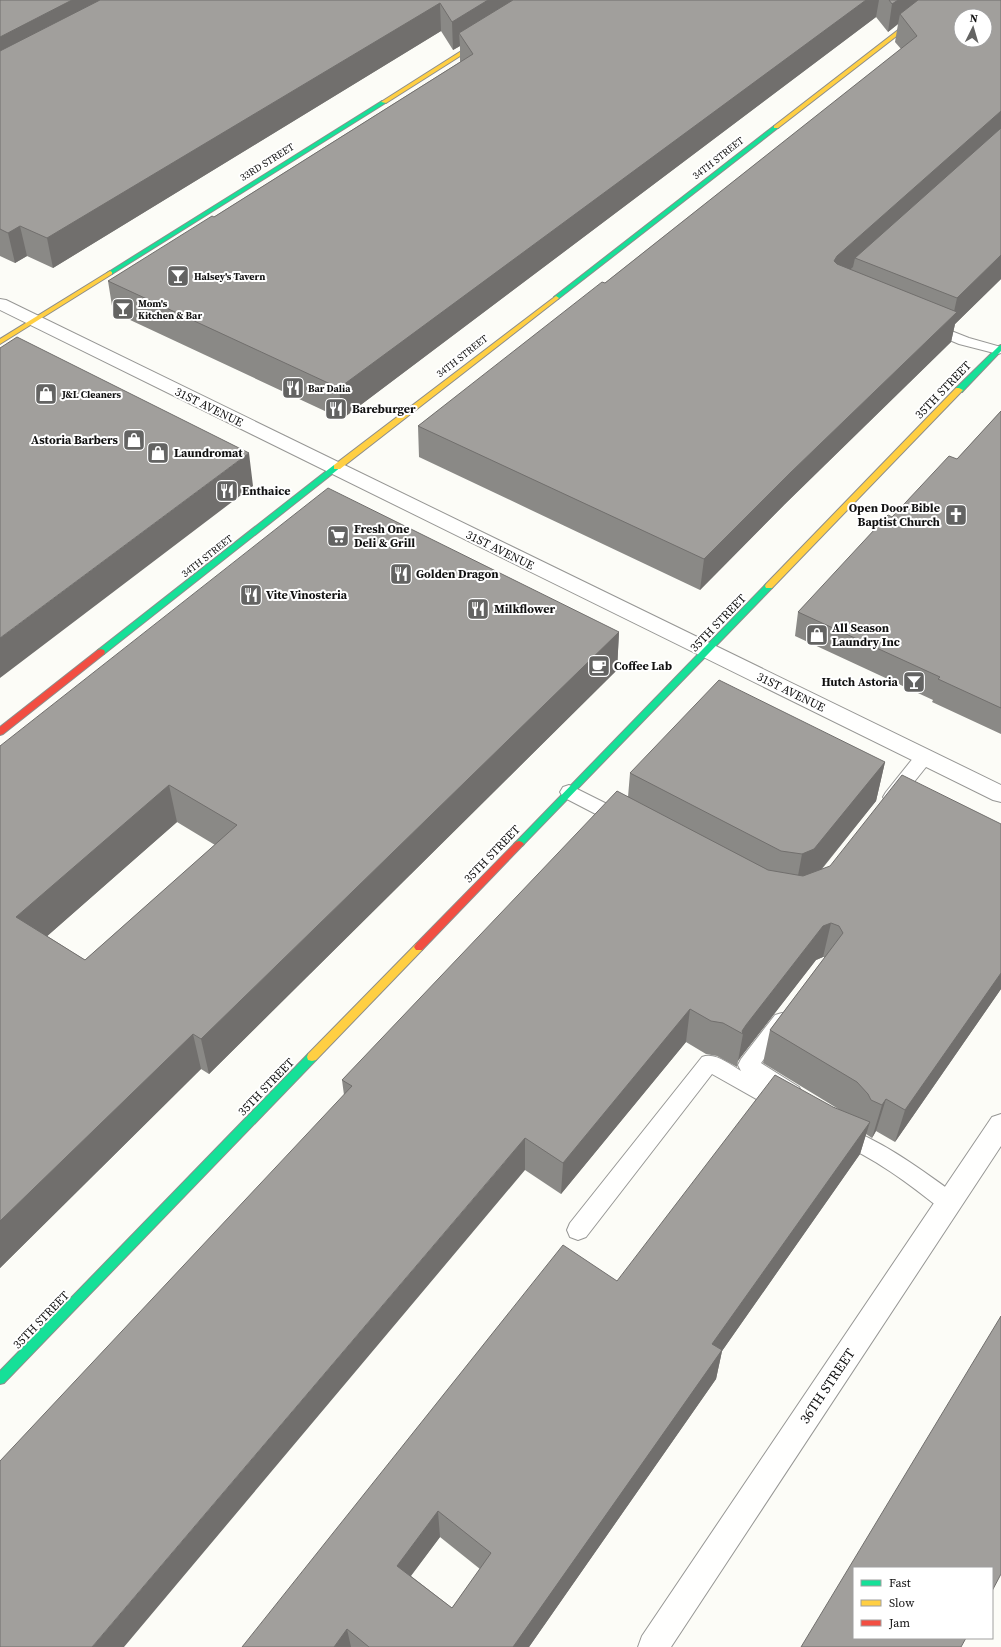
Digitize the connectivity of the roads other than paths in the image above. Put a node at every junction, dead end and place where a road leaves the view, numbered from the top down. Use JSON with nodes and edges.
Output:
{"nodes":[{"id":1,"x":940,"y":0,"type":"edge"},
{"id":2,"x":491,"y":34,"type":"edge"},
{"id":3,"x":0,"y":304,"type":"edge"},
{"id":4,"x":34,"y":321,"type":"junction"},
{"id":5,"x":920,"y":323,"type":"edge"},
{"id":6,"x":0,"y":342,"type":"edge"},
{"id":7,"x":1000,"y":349,"type":"edge"},
{"id":8,"x":335,"y":469,"type":"junction"},
{"id":9,"x":707,"y":651,"type":"junction"},
{"id":10,"x":0,"y":732,"type":"edge"},
{"id":11,"x":924,"y":757,"type":"junction"},
{"id":12,"x":569,"y":792,"type":"junction"},
{"id":13,"x":1001,"y":794,"type":"edge"},
{"id":14,"x":882,"y":810,"type":"edge"},
{"id":15,"x":636,"y":828,"type":"edge"},
{"id":16,"x":795,"y":1003,"type":"edge"},
{"id":17,"x":830,"y":1123,"type":"edge"},
{"id":18,"x":1001,"y":1125,"type":"edge"},
{"id":19,"x":950,"y":1203,"type":"junction"},
{"id":20,"x":578,"y":1230,"type":"dead end"},
{"id":21,"x":0,"y":1379,"type":"edge"},
{"id":22,"x":653,"y":1647,"type":"edge"}],
"edges":[{"from":1,"to":8,"type":"street","name":"34TH STREET"},
{"from":2,"to":4,"type":"street","name":"33RD STREET"},
{"from":3,"to":4,"type":"street","name":"31ST AVENUE"},
{"from":4,"to":6,"type":"street","name":"33RD STREET"},
{"from":4,"to":8,"type":"street","name":"31ST AVENUE"},
{"from":5,"to":7,"type":"lane"},
{"from":7,"to":9,"type":"street","name":"35TH STREET"},
{"from":8,"to":9,"type":"street","name":"31ST AVENUE"},
{"from":8,"to":10,"type":"street","name":"34TH STREET"},
{"from":9,"to":11,"type":"street","name":"31ST AVENUE"},
{"from":9,"to":12,"type":"street","name":"35TH STREET"},
{"from":11,"to":13,"type":"street","name":"31ST AVENUE"},
{"from":11,"to":14,"type":"lane"},
{"from":12,"to":15,"type":"lane"},
{"from":12,"to":21,"type":"street","name":"35TH STREET"},
{"from":16,"to":20,"type":"lane"},
{"from":17,"to":19,"type":"lane"},
{"from":18,"to":19,"type":"street","name":"36TH STREET"},
{"from":19,"to":22,"type":"street","name":"36TH STREET"}]}
